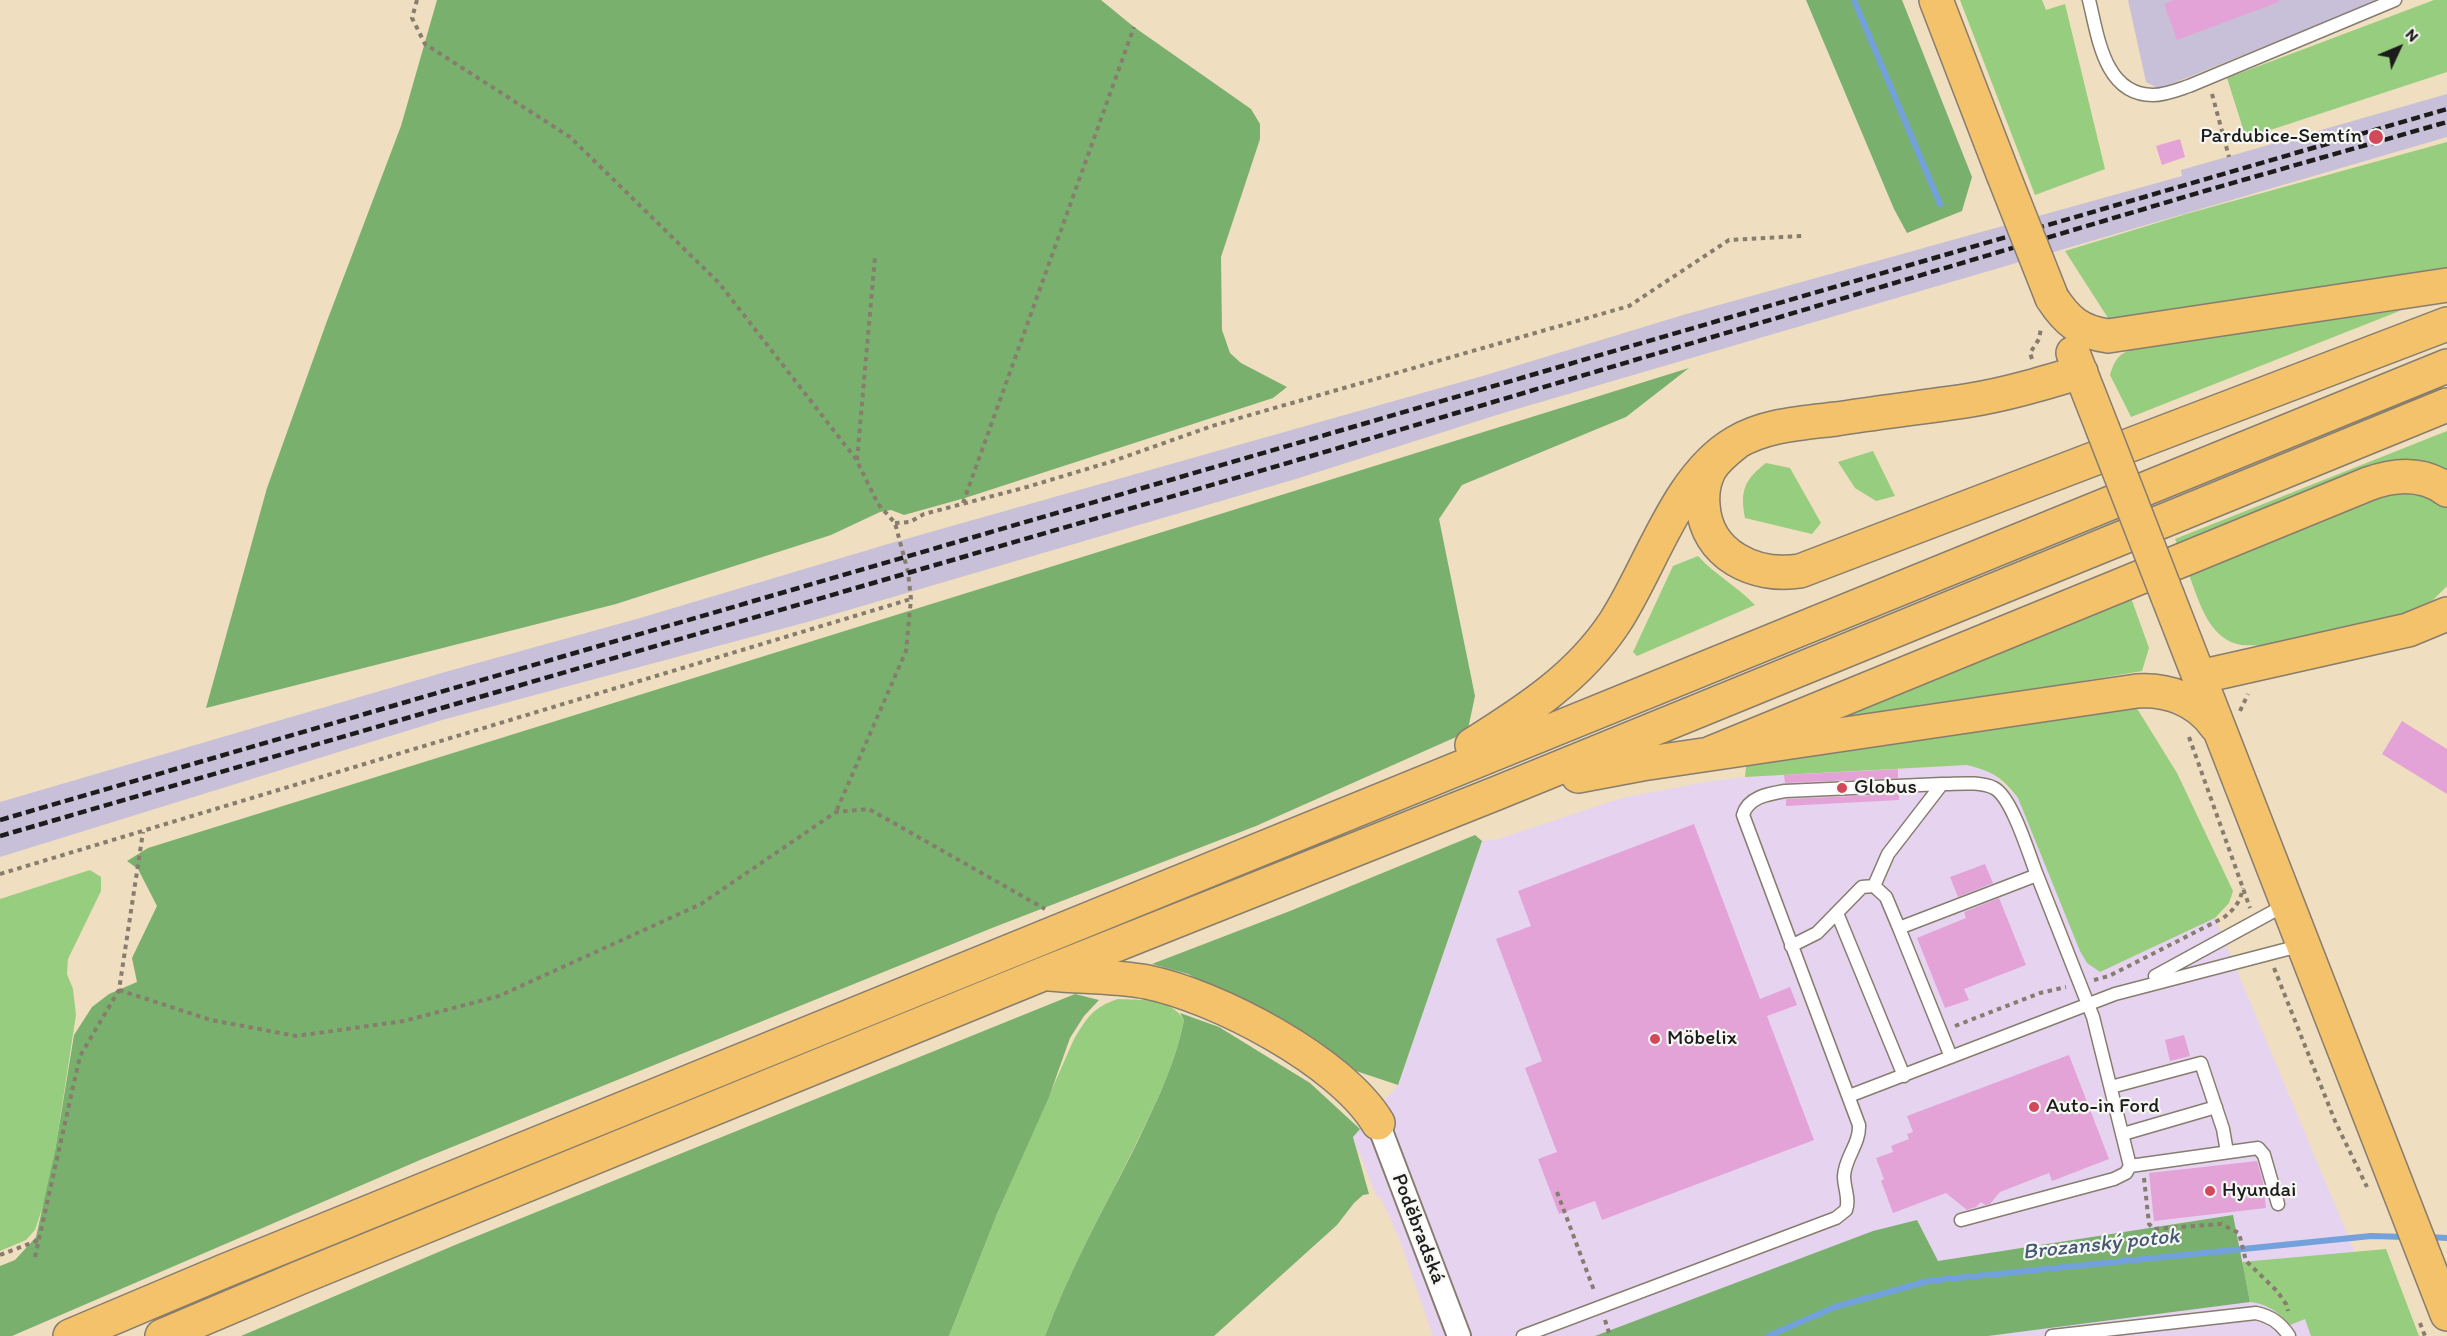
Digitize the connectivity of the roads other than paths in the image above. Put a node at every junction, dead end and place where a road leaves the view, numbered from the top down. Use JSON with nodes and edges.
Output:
{"nodes":[{"id":1,"x":1936,"y":0,"type":"edge"},
{"id":2,"x":2089,"y":0,"type":"edge"},
{"id":3,"x":2395,"y":0,"type":"edge"},
{"id":4,"x":2447,"y":285,"type":"edge"},
{"id":5,"x":2052,"y":298,"type":"junction"},
{"id":6,"x":2447,"y":324,"type":"edge"},
{"id":7,"x":2447,"y":366,"type":"edge"},
{"id":8,"x":2081,"y":372,"type":"junction"},
{"id":9,"x":2447,"y":405,"type":"edge"},
{"id":10,"x":1736,"y":443,"type":"junction"},
{"id":11,"x":2447,"y":490,"type":"edge"},
{"id":12,"x":2446,"y":614,"type":"edge"},
{"id":13,"x":2258,"y":664,"type":"junction"},
{"id":14,"x":2199,"y":677,"type":"junction"},
{"id":15,"x":2224,"y":740,"type":"junction"},
{"id":16,"x":1711,"y":753,"type":"junction"},
{"id":17,"x":1942,"y":784,"type":"junction"},
{"id":18,"x":1401,"y":790,"type":"junction"},
{"id":19,"x":1497,"y":793,"type":"junction"},
{"id":20,"x":2037,"y":875,"type":"junction"},
{"id":21,"x":1874,"y":886,"type":"junction"},
{"id":22,"x":2288,"y":903,"type":"junction"},
{"id":23,"x":1838,"y":913,"type":"junction"},
{"id":24,"x":1899,"y":928,"type":"junction"},
{"id":25,"x":2304,"y":944,"type":"junction"},
{"id":26,"x":1791,"y":946,"type":"junction"},
{"id":27,"x":1043,"y":974,"type":"junction"},
{"id":28,"x":2115,"y":994,"type":"junction"},
{"id":29,"x":2088,"y":1003,"type":"junction"},
{"id":30,"x":1951,"y":1057,"type":"junction"},
{"id":31,"x":1904,"y":1076,"type":"junction"},
{"id":32,"x":2111,"y":1087,"type":"junction"},
{"id":33,"x":1850,"y":1096,"type":"junction"},
{"id":34,"x":2216,"y":1107,"type":"junction"},
{"id":35,"x":1378,"y":1123,"type":"joint"},
{"id":36,"x":2123,"y":1134,"type":"junction"},
{"id":37,"x":2227,"y":1152,"type":"junction"},
{"id":38,"x":2136,"y":1166,"type":"junction"},
{"id":39,"x":2278,"y":1204,"type":"dead end"},
{"id":40,"x":1961,"y":1220,"type":"dead end"},
{"id":41,"x":2447,"y":1314,"type":"edge"},
{"id":42,"x":2285,"y":1331,"type":"edge"},
{"id":43,"x":70,"y":1336,"type":"edge"},
{"id":44,"x":162,"y":1336,"type":"edge"},
{"id":45,"x":1459,"y":1336,"type":"edge"},
{"id":46,"x":1523,"y":1336,"type":"edge"},
{"id":47,"x":2052,"y":1336,"type":"edge"}],
"edges":[{"from":1,"to":5,"type":"main road","bridge":true},
{"from":2,"to":3,"type":"lane"},
{"from":4,"to":5,"type":"main road"},
{"from":5,"to":8,"type":"main road"},
{"from":6,"to":10,"type":"main road"},
{"from":7,"to":18,"type":"main road"},
{"from":8,"to":10,"type":"main road"},
{"from":8,"to":14,"type":"main road","bridge":true},
{"from":9,"to":19,"type":"main road"},
{"from":10,"to":18,"type":"main road"},
{"from":11,"to":16,"type":"main road"},
{"from":12,"to":13,"type":"main road"},
{"from":13,"to":14,"type":"main road"},
{"from":13,"to":15,"type":"main road"},
{"from":14,"to":15,"type":"main road"},
{"from":15,"to":16,"type":"main road"},
{"from":15,"to":22,"type":"main road"},
{"from":16,"to":19,"type":"main road"},
{"from":17,"to":20,"type":"lane"},
{"from":17,"to":21,"type":"lane"},
{"from":17,"to":26,"type":"lane"},
{"from":18,"to":43,"type":"main road"},
{"from":19,"to":27,"type":"main road"},
{"from":20,"to":24,"type":"lane"},
{"from":20,"to":29,"type":"lane"},
{"from":21,"to":23,"type":"lane"},
{"from":21,"to":24,"type":"lane"},
{"from":22,"to":25,"type":"main road"},
{"from":22,"to":28,"type":"lane"},
{"from":23,"to":26,"type":"lane"},
{"from":23,"to":31,"type":"lane"},
{"from":24,"to":30,"type":"lane"},
{"from":25,"to":28,"type":"lane"},
{"from":25,"to":41,"type":"main road"},
{"from":26,"to":33,"type":"lane"},
{"from":27,"to":35,"type":"main road"},
{"from":27,"to":44,"type":"main road"},
{"from":28,"to":29,"type":"lane"},
{"from":29,"to":30,"type":"lane"},
{"from":29,"to":32,"type":"lane"},
{"from":30,"to":31,"type":"lane"},
{"from":31,"to":33,"type":"lane"},
{"from":32,"to":34,"type":"lane"},
{"from":32,"to":36,"type":"lane"},
{"from":33,"to":46,"type":"lane"},
{"from":34,"to":36,"type":"lane"},
{"from":34,"to":37,"type":"lane"},
{"from":35,"to":45,"type":"street","name":"Poděbradská"},
{"from":36,"to":38,"type":"lane"},
{"from":37,"to":38,"type":"lane"},
{"from":37,"to":39,"type":"lane"},
{"from":38,"to":40,"type":"lane"},
{"from":42,"to":47,"type":"lane"}]}
